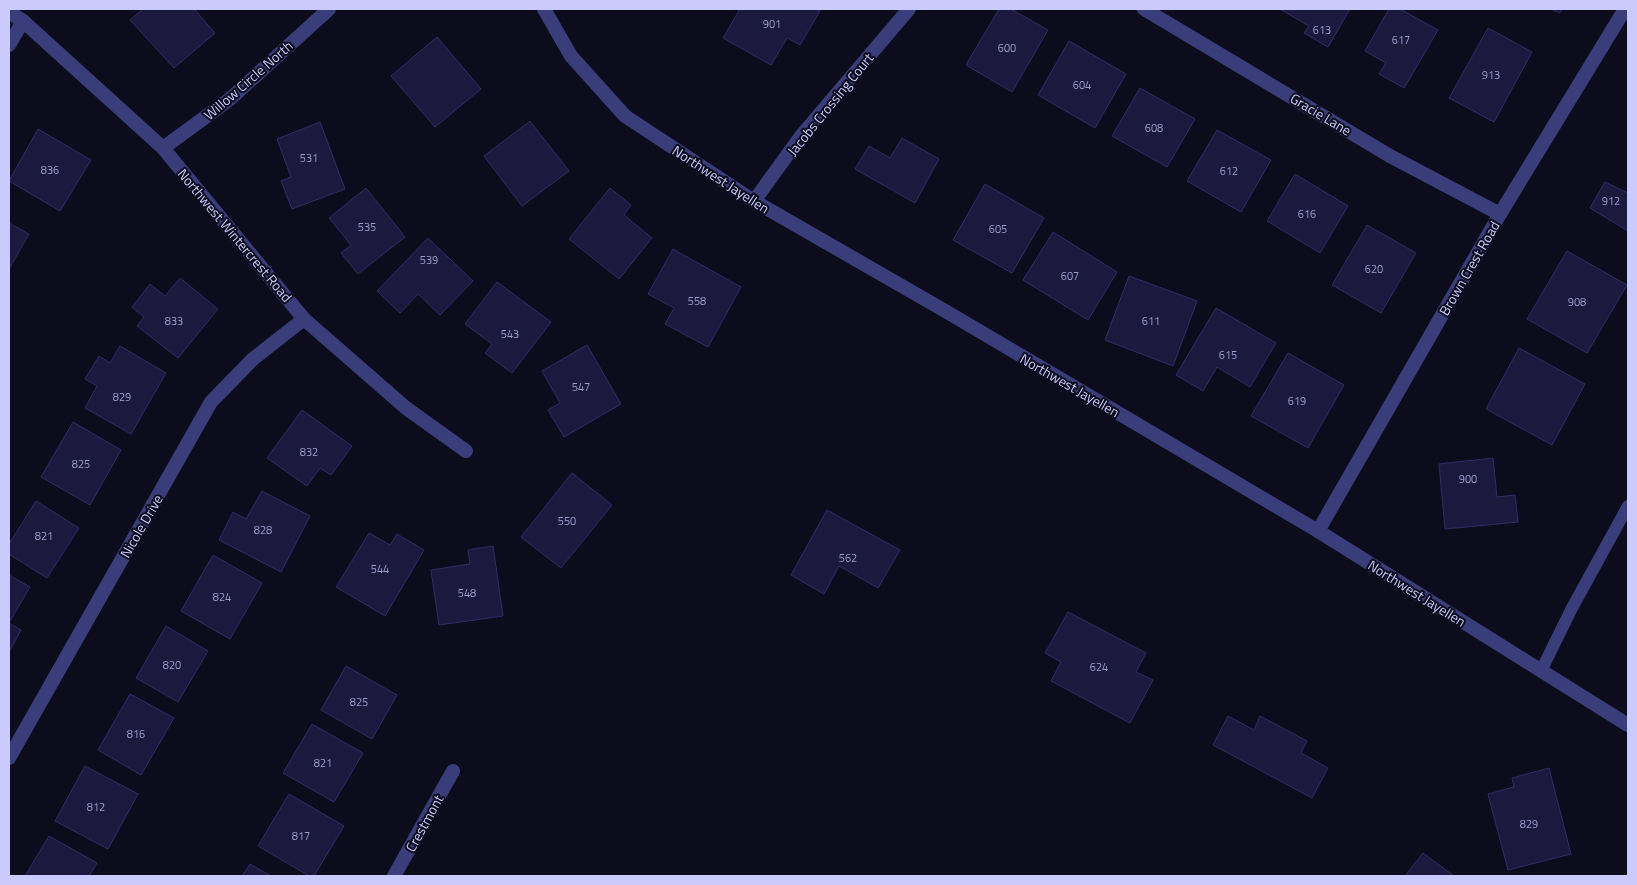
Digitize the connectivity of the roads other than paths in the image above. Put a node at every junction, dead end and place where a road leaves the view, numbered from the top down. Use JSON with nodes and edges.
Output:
{"nodes":[{"id":1,"x":329,"y":9,"type":"edge"},
{"id":2,"x":544,"y":9,"type":"edge"},
{"id":3,"x":909,"y":9,"type":"edge"},
{"id":4,"x":1144,"y":9,"type":"edge"},
{"id":5,"x":1625,"y":9,"type":"edge"},
{"id":6,"x":9,"y":12,"type":"edge"},
{"id":7,"x":23,"y":21,"type":"junction"},
{"id":8,"x":9,"y":45,"type":"edge"},
{"id":9,"x":163,"y":148,"type":"junction"},
{"id":10,"x":754,"y":201,"type":"junction"},
{"id":11,"x":1500,"y":214,"type":"junction"},
{"id":12,"x":304,"y":319,"type":"junction"},
{"id":13,"x":466,"y":450,"type":"dead end"},
{"id":14,"x":1628,"y":506,"type":"edge"},
{"id":15,"x":1318,"y":531,"type":"junction"},
{"id":16,"x":1541,"y":671,"type":"junction"},
{"id":17,"x":1628,"y":726,"type":"edge"},
{"id":18,"x":9,"y":758,"type":"edge"},
{"id":19,"x":453,"y":771,"type":"dead end"},
{"id":20,"x":394,"y":876,"type":"edge"}],
"edges":[{"from":1,"to":9,"type":"street","name":"Willow Circle North"},
{"from":2,"to":10,"type":"street","name":"Northwest Jayellen"},
{"from":3,"to":10,"type":"street","name":"Jacobs Crossing Court"},
{"from":4,"to":11,"type":"street","name":"Gracie Lane"},
{"from":5,"to":11,"type":"street","name":"Brown Crest Road"},
{"from":6,"to":7,"type":"street","name":"Northwest Wintercrest Road"},
{"from":7,"to":8,"type":"street"},
{"from":7,"to":9,"type":"street","name":"Northwest Wintercrest Road"},
{"from":9,"to":12,"type":"street","name":"Northwest Wintercrest Road"},
{"from":10,"to":15,"type":"street","name":"Northwest Jayellen"},
{"from":11,"to":15,"type":"street","name":"Brown Crest Road"},
{"from":12,"to":13,"type":"street","name":"Northwest Wintercrest Road"},
{"from":12,"to":18,"type":"street","name":"Nicole Drive"},
{"from":14,"to":16,"type":"lane"},
{"from":15,"to":16,"type":"street","name":"Northwest Jayellen"},
{"from":16,"to":17,"type":"street","name":"Northwest Jayellen"},
{"from":19,"to":20,"type":"street","name":"Crestmont"}]}
